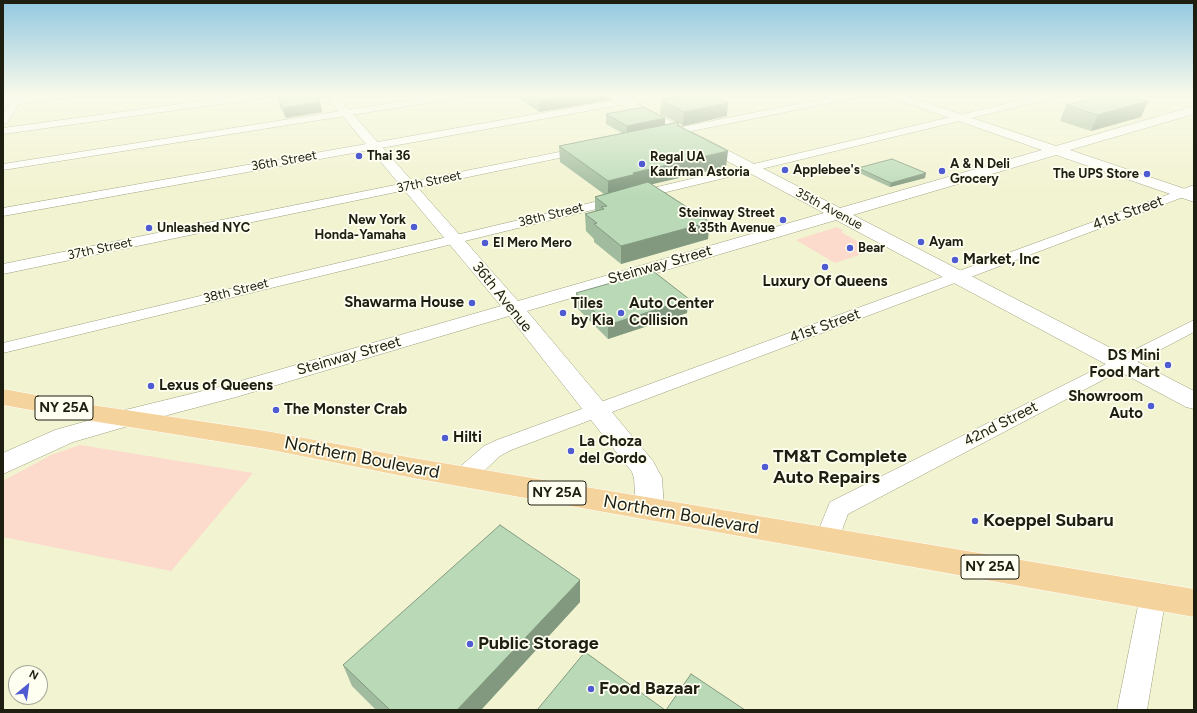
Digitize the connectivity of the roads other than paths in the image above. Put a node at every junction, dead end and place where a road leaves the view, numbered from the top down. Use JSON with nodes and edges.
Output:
{"nodes":[{"id":1,"x":29,"y":128,"type":"edge"},
{"id":2,"x":249,"y":128,"type":"edge"},
{"id":3,"x":359,"y":128,"type":"edge"},
{"id":4,"x":461,"y":128,"type":"edge"},
{"id":5,"x":675,"y":128,"type":"edge"},
{"id":6,"x":693,"y":128,"type":"edge"},
{"id":7,"x":914,"y":128,"type":"edge"},
{"id":8,"x":993,"y":128,"type":"edge"},
{"id":9,"x":1131,"y":128,"type":"edge"},
{"id":10,"x":680,"y":131,"type":"junction"},
{"id":11,"x":3,"y":132,"type":"edge"},
{"id":12,"x":648,"y":137,"type":"edge"},
{"id":13,"x":374,"y":145,"type":"junction"},
{"id":14,"x":597,"y":148,"type":"edge"},
{"id":15,"x":1056,"y":150,"type":"junction"},
{"id":16,"x":3,"y":167,"type":"edge"},
{"id":17,"x":750,"y":168,"type":"junction"},
{"id":18,"x":408,"y":186,"type":"junction"},
{"id":19,"x":1190,"y":193,"type":"edge"},
{"id":20,"x":3,"y":212,"type":"edge"},
{"id":21,"x":837,"y":213,"type":"junction"},
{"id":22,"x":453,"y":239,"type":"junction"},
{"id":23,"x":3,"y":270,"type":"edge"},
{"id":24,"x":958,"y":276,"type":"junction"},
{"id":25,"x":513,"y":308,"type":"junction"},
{"id":26,"x":1194,"y":325,"type":"edge"},
{"id":27,"x":3,"y":348,"type":"edge"},
{"id":28,"x":1121,"y":362,"type":"junction"},
{"id":29,"x":3,"y":397,"type":"edge"},
{"id":30,"x":1194,"y":401,"type":"edge"},
{"id":31,"x":596,"y":412,"type":"junction"},
{"id":32,"x":126,"y":418,"type":"junction"},
{"id":33,"x":3,"y":464,"type":"edge"},
{"id":34,"x":463,"y":477,"type":"junction"},
{"id":35,"x":650,"y":509,"type":"junction"},
{"id":36,"x":827,"y":539,"type":"junction"},
{"id":37,"x":1153,"y":596,"type":"junction"},
{"id":38,"x":1194,"y":603,"type":"edge"},
{"id":39,"x":1132,"y":710,"type":"edge"}],
"edges":[{"from":1,"to":11,"type":"street"},
{"from":2,"to":16,"type":"street"},
{"from":3,"to":13,"type":"street","name":"36th Avenue"},
{"from":4,"to":13,"type":"street","name":"36th Street"},
{"from":5,"to":10,"type":"street","name":"35th Avenue"},
{"from":6,"to":10,"type":"street"},
{"from":7,"to":17,"type":"street","name":"38th Street"},
{"from":8,"to":15,"type":"street"},
{"from":9,"to":15,"type":"street","name":"Steinway Street"},
{"from":10,"to":12,"type":"street"},
{"from":10,"to":17,"type":"street","name":"35th Avenue"},
{"from":13,"to":18,"type":"street","name":"36th Avenue"},
{"from":13,"to":20,"type":"street","name":"36th Street"},
{"from":14,"to":18,"type":"street","name":"37th Street"},
{"from":15,"to":19,"type":"street"},
{"from":15,"to":21,"type":"street","name":"Steinway Street"},
{"from":17,"to":21,"type":"street","name":"35th Avenue"},
{"from":17,"to":22,"type":"street","name":"38th Street"},
{"from":18,"to":22,"type":"street","name":"36th Avenue"},
{"from":18,"to":23,"type":"street","name":"37th Street"},
{"from":19,"to":24,"type":"street","name":"41st Street"},
{"from":21,"to":24,"type":"street","name":"35th Avenue"},
{"from":21,"to":25,"type":"street","name":"Steinway Street"},
{"from":22,"to":25,"type":"street","name":"36th Avenue"},
{"from":22,"to":27,"type":"street","name":"38th Street"},
{"from":24,"to":28,"type":"street","name":"35th Avenue"},
{"from":24,"to":31,"type":"street","name":"41st Street"},
{"from":25,"to":31,"type":"street","name":"36th Avenue"},
{"from":25,"to":32,"type":"street","name":"Steinway Street"},
{"from":26,"to":28,"type":"street","name":"42nd Street"},
{"from":28,"to":30,"type":"street","name":"35th Avenue"},
{"from":28,"to":36,"type":"street","name":"42nd Street"},
{"from":29,"to":32,"type":"main road","name":"Northern Boulevard","number":"NY 25A"},
{"from":31,"to":34,"type":"street","name":"41st Street"},
{"from":31,"to":35,"type":"street","name":"36th Avenue"},
{"from":32,"to":33,"type":"street","name":"Steinway Street"},
{"from":32,"to":34,"type":"main road","name":"Northern Boulevard","number":"NY 25A"},
{"from":34,"to":35,"type":"main road","name":"Northern Boulevard","number":"NY 25A"},
{"from":35,"to":36,"type":"main road","name":"Northern Boulevard","number":"NY 25A"},
{"from":36,"to":37,"type":"main road","name":"Northern Boulevard","number":"NY 25A"},
{"from":37,"to":38,"type":"main road","name":"Northern Boulevard","number":"NY 25A"},
{"from":37,"to":39,"type":"street"}]}
